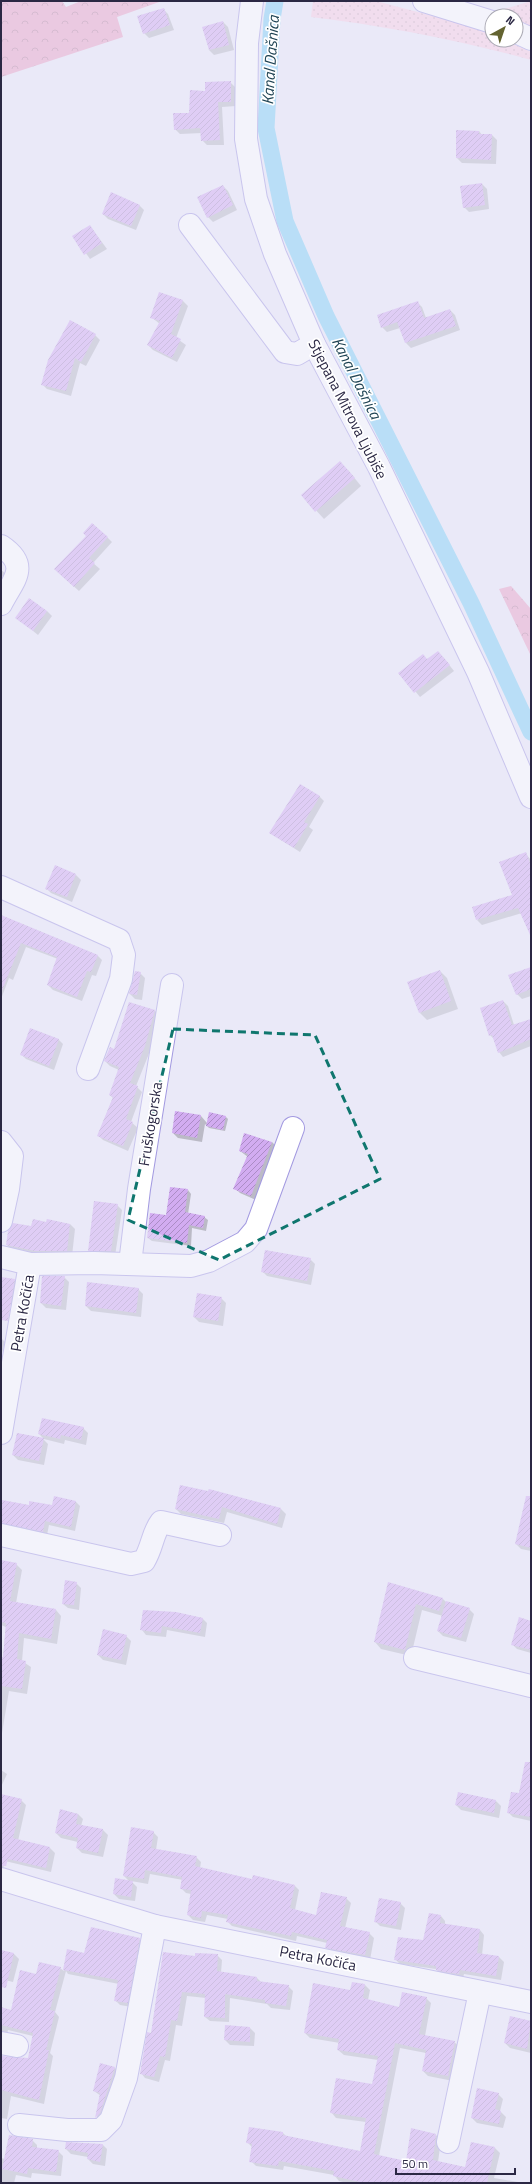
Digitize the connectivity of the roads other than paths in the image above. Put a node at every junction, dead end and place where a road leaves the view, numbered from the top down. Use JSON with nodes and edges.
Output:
{"nodes":[{"id":1,"x":252,"y":1,"type":"edge"},
{"id":2,"x":424,"y":1,"type":"edge"},
{"id":3,"x":484,"y":20,"type":"edge"},
{"id":4,"x":190,"y":225,"type":"dead end"},
{"id":5,"x":314,"y":344,"type":"junction"},
{"id":6,"x":1,"y":546,"type":"edge"},
{"id":7,"x":1,"y":604,"type":"edge"},
{"id":8,"x":531,"y":797,"type":"edge"},
{"id":9,"x":1,"y":887,"type":"edge"},
{"id":10,"x":172,"y":985,"type":"dead end"},
{"id":11,"x":88,"y":1069,"type":"dead end"},
{"id":12,"x":293,"y":1128,"type":"dead end"},
{"id":13,"x":1,"y":1142,"type":"edge"},
{"id":14,"x":1,"y":1221,"type":"edge"},
{"id":15,"x":1,"y":1257,"type":"edge"},
{"id":16,"x":30,"y":1264,"type":"junction"},
{"id":17,"x":130,"y":1264,"type":"junction"},
{"id":18,"x":3,"y":1408,"type":"edge"},
{"id":19,"x":1,"y":1433,"type":"edge"},
{"id":20,"x":1,"y":1535,"type":"edge"},
{"id":21,"x":220,"y":1535,"type":"dead end"},
{"id":22,"x":415,"y":1658,"type":"dead end"},
{"id":23,"x":531,"y":1686,"type":"edge"},
{"id":24,"x":1,"y":1879,"type":"edge"},
{"id":25,"x":155,"y":1926,"type":"junction"},
{"id":26,"x":480,"y":1992,"type":"junction"},
{"id":27,"x":531,"y":2002,"type":"edge"},
{"id":28,"x":19,"y":2125,"type":"dead end"},
{"id":29,"x":448,"y":2142,"type":"dead end"}],
"edges":[{"from":1,"to":5,"type":"street","name":"Stjepana Mitrova Ljubiše"},
{"from":2,"to":3,"type":"street"},
{"from":4,"to":5,"type":"street"},
{"from":5,"to":8,"type":"street","name":"Stjepana Mitrova Ljubiše"},
{"from":6,"to":7,"type":"street"},
{"from":9,"to":11,"type":"street"},
{"from":10,"to":17,"type":"street","name":"Fruškogorska"},
{"from":12,"to":17,"type":"street"},
{"from":13,"to":14,"type":"street"},
{"from":15,"to":16,"type":"street"},
{"from":16,"to":17,"type":"street"},
{"from":16,"to":18,"type":"street","name":"Petra Kočića"},
{"from":18,"to":19,"type":"street","name":"Petra Kočića"},
{"from":20,"to":21,"type":"street"},
{"from":22,"to":23,"type":"street"},
{"from":24,"to":25,"type":"street","name":"Petra Kočića"},
{"from":25,"to":26,"type":"street","name":"Petra Kočića"},
{"from":25,"to":28,"type":"street"},
{"from":26,"to":27,"type":"street","name":"Petra Kočića"},
{"from":26,"to":29,"type":"street"}]}
